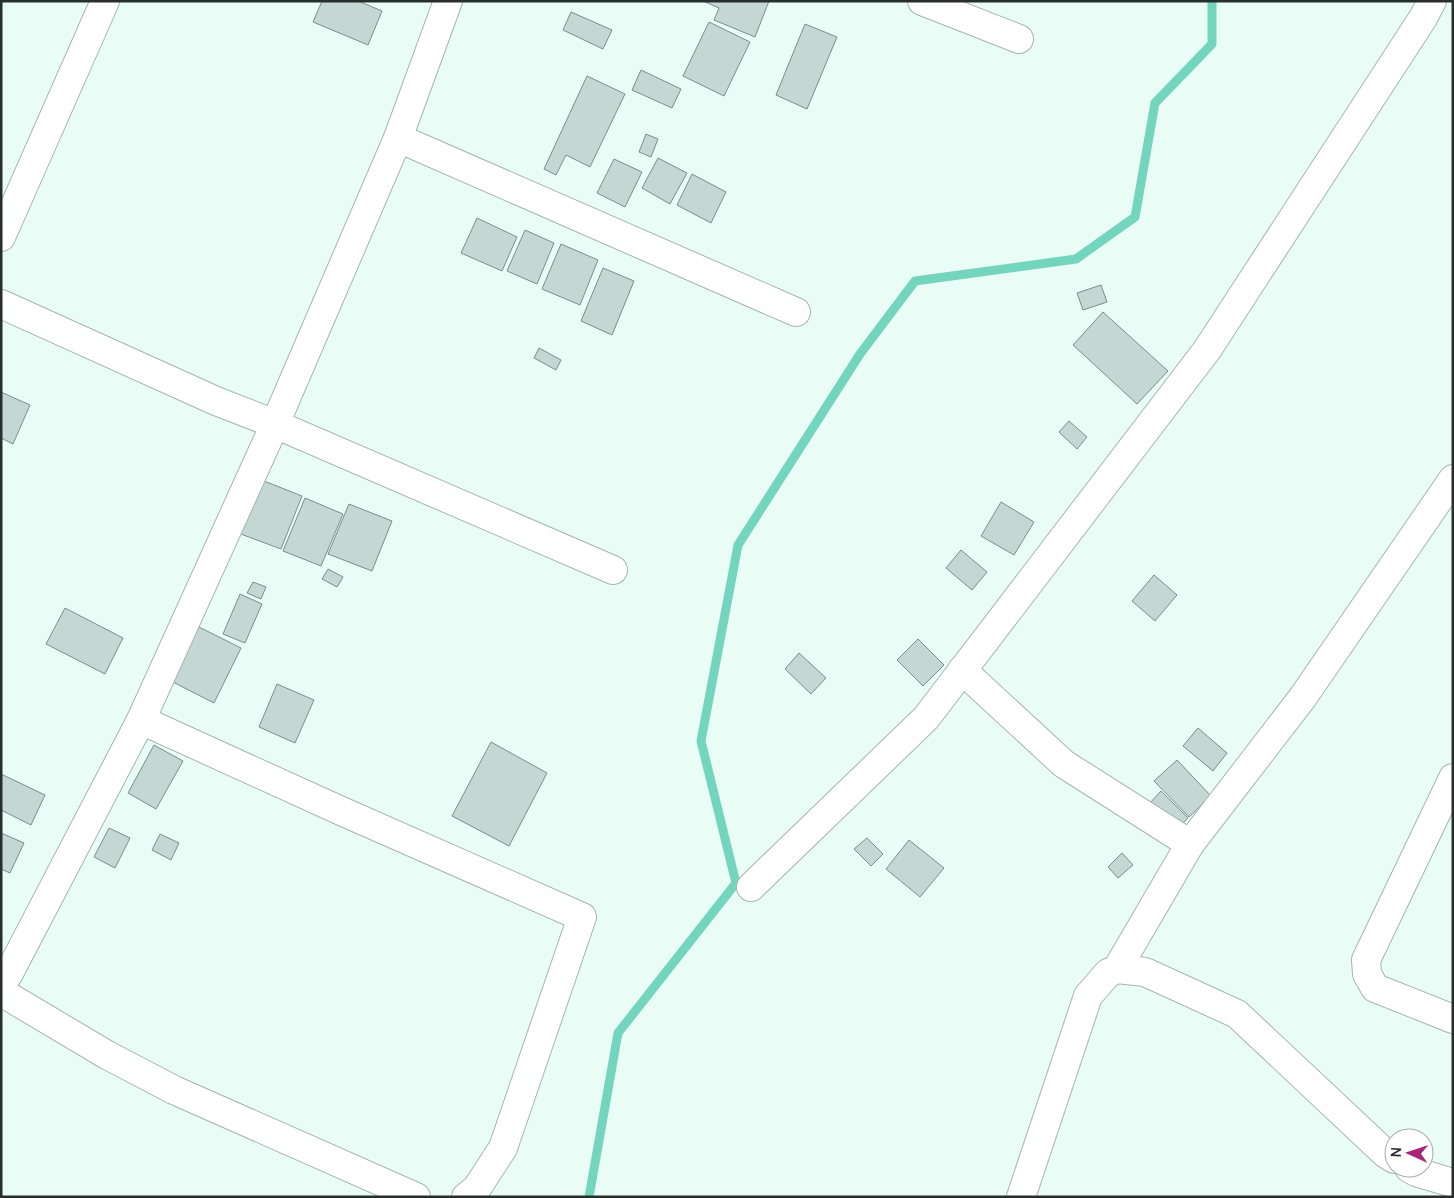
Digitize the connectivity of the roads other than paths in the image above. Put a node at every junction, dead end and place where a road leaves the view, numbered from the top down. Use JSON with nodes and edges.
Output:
{"nodes":[{"id":1,"x":104,"y":1,"type":"edge"},
{"id":2,"x":448,"y":1,"type":"edge"},
{"id":3,"x":922,"y":1,"type":"edge"},
{"id":4,"x":1432,"y":1,"type":"edge"},
{"id":5,"x":1019,"y":39,"type":"dead end"},
{"id":6,"x":398,"y":138,"type":"junction"},
{"id":7,"x":1,"y":237,"type":"edge"},
{"id":8,"x":1,"y":304,"type":"edge"},
{"id":9,"x":796,"y":312,"type":"dead end"},
{"id":10,"x":275,"y":424,"type":"junction"},
{"id":11,"x":1453,"y":479,"type":"edge"},
{"id":12,"x":613,"y":570,"type":"dead end"},
{"id":13,"x":962,"y":670,"type":"junction"},
{"id":14,"x":141,"y":720,"type":"junction"},
{"id":15,"x":1453,"y":778,"type":"edge"},
{"id":16,"x":1190,"y":844,"type":"junction"},
{"id":17,"x":752,"y":887,"type":"dead end"},
{"id":18,"x":1117,"y":969,"type":"junction"},
{"id":19,"x":1,"y":980,"type":"edge"},
{"id":20,"x":1,"y":992,"type":"edge"},
{"id":21,"x":1453,"y":1019,"type":"edge"},
{"id":22,"x":1384,"y":1152,"type":"edge"},
{"id":23,"x":1434,"y":1177,"type":"edge"},
{"id":24,"x":1453,"y":1183,"type":"edge"},
{"id":25,"x":416,"y":1197,"type":"edge"},
{"id":26,"x":466,"y":1197,"type":"edge"},
{"id":27,"x":1021,"y":1197,"type":"edge"}],
"edges":[{"from":1,"to":7,"type":"street"},
{"from":2,"to":6,"type":"street"},
{"from":3,"to":5,"type":"street"},
{"from":4,"to":13,"type":"street"},
{"from":6,"to":9,"type":"street"},
{"from":6,"to":10,"type":"street"},
{"from":8,"to":10,"type":"street"},
{"from":10,"to":12,"type":"street"},
{"from":10,"to":14,"type":"street"},
{"from":11,"to":16,"type":"street"},
{"from":13,"to":16,"type":"street"},
{"from":13,"to":17,"type":"street"},
{"from":14,"to":19,"type":"street"},
{"from":14,"to":26,"type":"street"},
{"from":15,"to":21,"type":"street"},
{"from":16,"to":18,"type":"street"},
{"from":18,"to":22,"type":"street"},
{"from":18,"to":27,"type":"street"},
{"from":20,"to":25,"type":"street"},
{"from":23,"to":24,"type":"street"}]}
